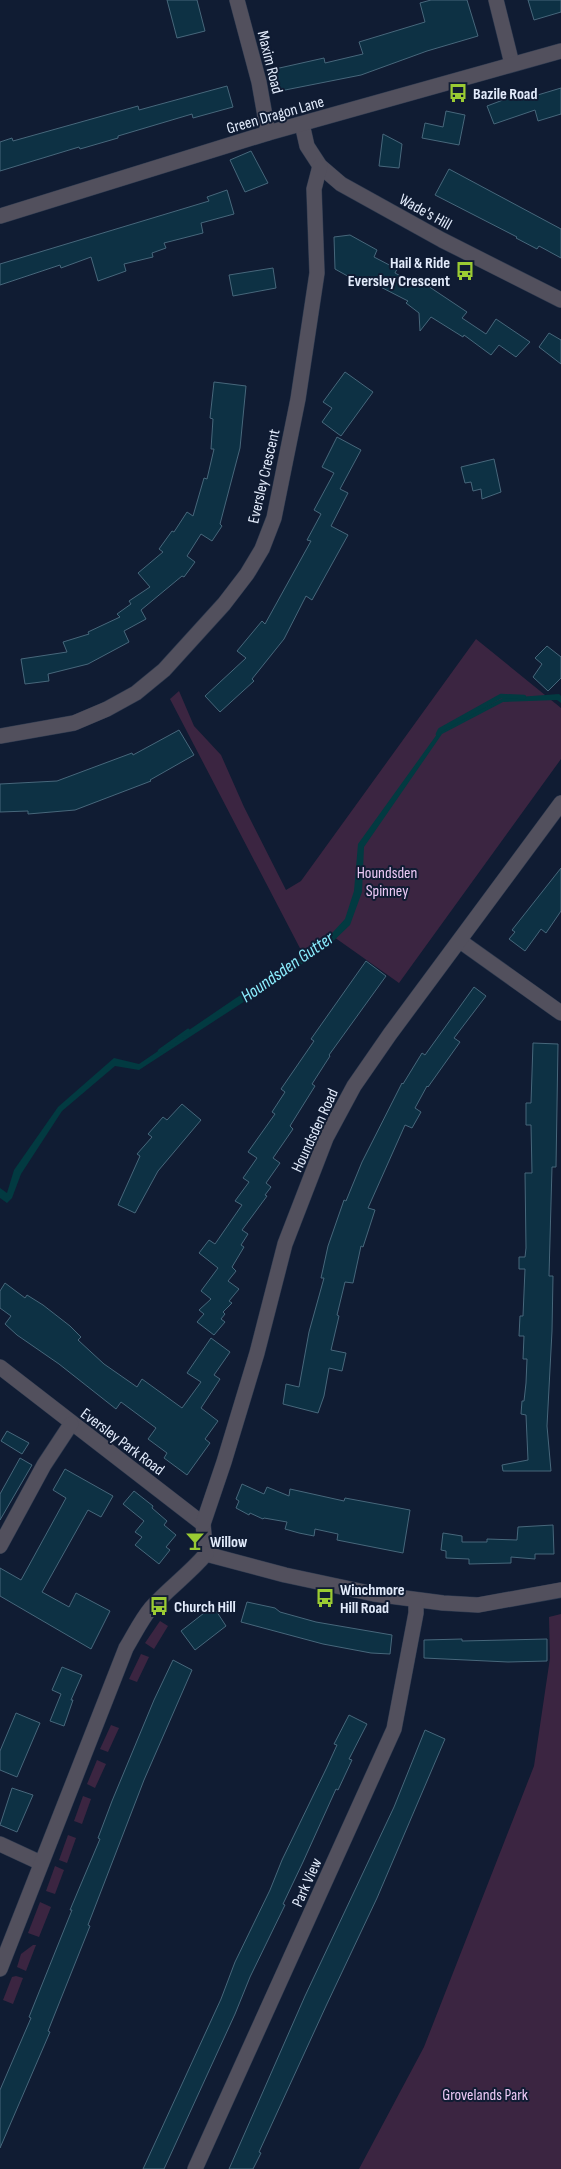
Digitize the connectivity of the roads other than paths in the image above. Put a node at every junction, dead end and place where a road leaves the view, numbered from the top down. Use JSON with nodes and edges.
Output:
{"nodes":[{"id":1,"x":237,"y":0,"type":"edge"},
{"id":2,"x":496,"y":0,"type":"edge"},
{"id":3,"x":561,"y":51,"type":"edge"},
{"id":4,"x":512,"y":64,"type":"junction"},
{"id":5,"x":302,"y":124,"type":"junction"},
{"id":6,"x":268,"y":133,"type":"junction"},
{"id":7,"x":320,"y":166,"type":"junction"},
{"id":8,"x":0,"y":216,"type":"edge"},
{"id":9,"x":561,"y":300,"type":"edge"},
{"id":10,"x":0,"y":736,"type":"edge"},
{"id":11,"x":561,"y":803,"type":"edge"},
{"id":12,"x":460,"y":941,"type":"junction"},
{"id":13,"x":561,"y":1013,"type":"edge"},
{"id":14,"x":0,"y":1367,"type":"edge"},
{"id":15,"x":71,"y":1424,"type":"junction"},
{"id":16,"x":203,"y":1524,"type":"junction"},
{"id":17,"x":0,"y":1546,"type":"edge"},
{"id":18,"x":206,"y":1554,"type":"junction"},
{"id":19,"x":561,"y":1590,"type":"edge"},
{"id":20,"x":416,"y":1600,"type":"junction"},
{"id":21,"x":0,"y":1844,"type":"edge"},
{"id":22,"x":41,"y":1863,"type":"junction"},
{"id":23,"x":0,"y":1969,"type":"edge"},
{"id":24,"x":195,"y":2169,"type":"edge"}],
"edges":[{"from":1,"to":6,"type":"street","name":"Maxim Road"},
{"from":2,"to":4,"type":"street"},
{"from":3,"to":4,"type":"street","name":"Green Dragon Lane"},
{"from":4,"to":5,"type":"street","name":"Green Dragon Lane"},
{"from":5,"to":6,"type":"street","name":"Green Dragon Lane"},
{"from":5,"to":7,"type":"street","name":"Wade's Hill"},
{"from":6,"to":8,"type":"street","name":"Green Dragon Lane"},
{"from":7,"to":9,"type":"street","name":"Wade's Hill"},
{"from":7,"to":10,"type":"street","name":"Eversley Crescent"},
{"from":11,"to":12,"type":"street","name":"Houndsden Road"},
{"from":12,"to":13,"type":"street"},
{"from":12,"to":16,"type":"street","name":"Houndsden Road"},
{"from":14,"to":15,"type":"street","name":"Eversley Park Road"},
{"from":15,"to":16,"type":"street","name":"Eversley Park Road"},
{"from":15,"to":17,"type":"street"},
{"from":16,"to":18,"type":"street"},
{"from":18,"to":20,"type":"street"},
{"from":18,"to":22,"type":"street"},
{"from":19,"to":20,"type":"street"},
{"from":20,"to":24,"type":"street","name":"Park View"},
{"from":21,"to":22,"type":"street"},
{"from":22,"to":23,"type":"street"}]}
